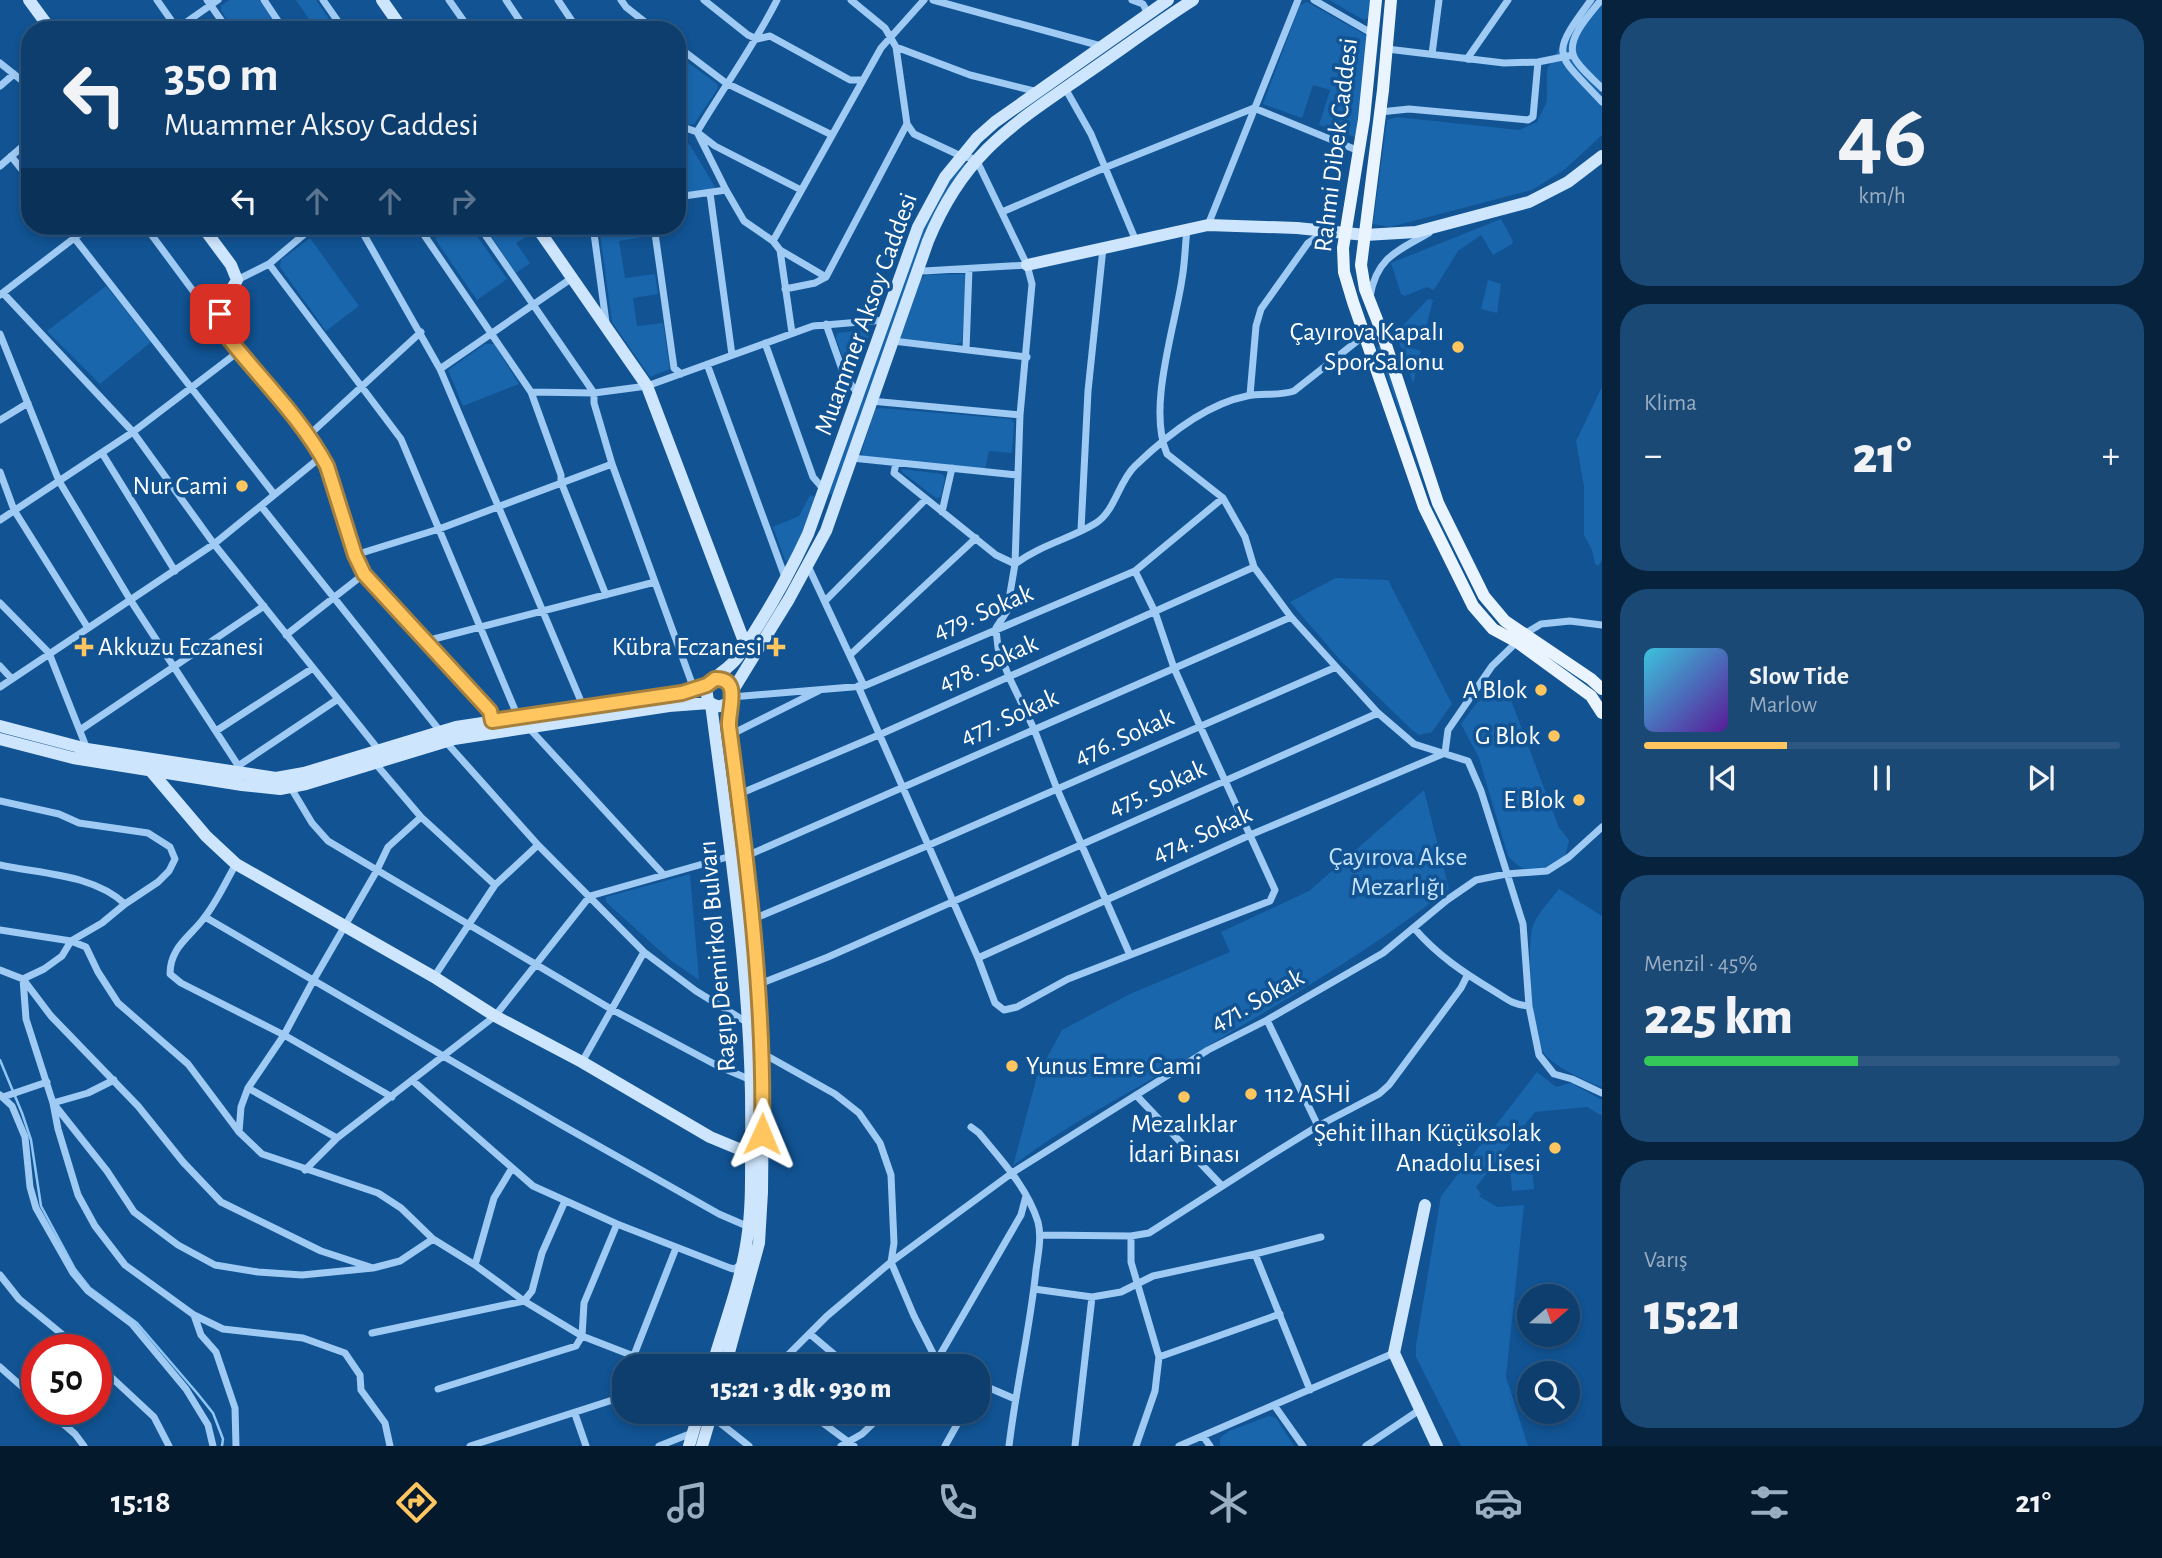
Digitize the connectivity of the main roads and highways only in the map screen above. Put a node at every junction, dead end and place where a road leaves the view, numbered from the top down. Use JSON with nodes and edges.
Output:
{"nodes":[{"id":1,"x":29,"y":0,"type":"edge"},
{"id":2,"x":1168,"y":0,"type":"edge"},
{"id":3,"x":1193,"y":0,"type":"edge"},
{"id":4,"x":1376,"y":0,"type":"edge"},
{"id":5,"x":1391,"y":0,"type":"edge"},
{"id":6,"x":387,"y":2,"type":"edge"},
{"id":7,"x":44,"y":21,"type":"edge"},
{"id":8,"x":397,"y":21,"type":"edge"},
{"id":9,"x":1602,"y":156,"type":"edge"},
{"id":10,"x":1346,"y":233,"type":"junction"},
{"id":11,"x":209,"y":235,"type":"edge"},
{"id":12,"x":542,"y":235,"type":"edge"},
{"id":13,"x":1365,"y":235,"type":"junction"},
{"id":14,"x":1027,"y":265,"type":"road end"},
{"id":15,"x":1521,"y":638,"type":"junction"},
{"id":16,"x":745,"y":644,"type":"junction"},
{"id":17,"x":711,"y":682,"type":"junction"},
{"id":18,"x":1602,"y":689,"type":"edge"},
{"id":19,"x":732,"y":696,"type":"junction"},
{"id":20,"x":710,"y":703,"type":"junction"},
{"id":21,"x":1602,"y":713,"type":"edge"},
{"id":22,"x":0,"y":726,"type":"edge"},
{"id":23,"x":493,"y":727,"type":"junction"},
{"id":24,"x":443,"y":736,"type":"junction"},
{"id":25,"x":0,"y":739,"type":"edge"},
{"id":26,"x":150,"y":770,"type":"junction"},
{"id":27,"x":738,"y":857,"type":"junction"},
{"id":28,"x":751,"y":1154,"type":"junction"},
{"id":29,"x":1425,"y":1205,"type":"dead end"},
{"id":30,"x":716,"y":1354,"type":"edge"},
{"id":31,"x":729,"y":1354,"type":"edge"},
{"id":32,"x":702,"y":1424,"type":"edge"},
{"id":33,"x":708,"y":1424,"type":"edge"},
{"id":34,"x":689,"y":1446,"type":"edge"},
{"id":35,"x":702,"y":1446,"type":"edge"},
{"id":36,"x":1437,"y":1446,"type":"edge"}],
"edges":[{"from":1,"to":7,"type":"main road"},
{"from":2,"to":16,"type":"main road","name":"Muammer Aksoy Caddesi"},
{"from":3,"to":19,"type":"main road"},
{"from":4,"to":10,"type":"main road","name":"Rahmi Dibek Caddesi"},
{"from":5,"to":13,"type":"main road","name":"Rahmi Dibek Caddesi"},
{"from":6,"to":8,"type":"main road"},
{"from":9,"to":13,"type":"main road"},
{"from":10,"to":13,"type":"main road"},
{"from":10,"to":14,"type":"main road"},
{"from":10,"to":15,"type":"main road","name":"Rahmi Dibek Caddesi"},
{"from":11,"to":23,"type":"main road"},
{"from":12,"to":16,"type":"main road"},
{"from":13,"to":15,"type":"main road","name":"Rahmi Dibek Caddesi"},
{"from":15,"to":18,"type":"main road","name":"Rahmi Dibek Caddesi"},
{"from":15,"to":21,"type":"main road","name":"Rahmi Dibek Caddesi"},
{"from":16,"to":17,"type":"main road","name":"Muammer Aksoy Caddesi"},
{"from":17,"to":19,"type":"main road"},
{"from":17,"to":20,"type":"main road"},
{"from":17,"to":23,"type":"main road"},
{"from":19,"to":20,"type":"main road"},
{"from":19,"to":27,"type":"main road","name":"Ragıp Demirkol Bulvarı"},
{"from":20,"to":23,"type":"main road"},
{"from":20,"to":27,"type":"main road","name":"Ragıp Demirkol Bulvarı"},
{"from":22,"to":24,"type":"main road"},
{"from":23,"to":24,"type":"main road"},
{"from":24,"to":26,"type":"main road"},
{"from":25,"to":26,"type":"main road"},
{"from":26,"to":28,"type":"main road"},
{"from":27,"to":28,"type":"main road","name":"Ragıp Demirkol Bulvarı"},
{"from":27,"to":31,"type":"main road","name":"Ragıp Demirkol Bulvarı"},
{"from":28,"to":30,"type":"main road","name":"Ragıp Demirkol Bulvarı"},
{"from":29,"to":36,"type":"main road"},
{"from":32,"to":34,"type":"main road"},
{"from":33,"to":35,"type":"main road"}]}
